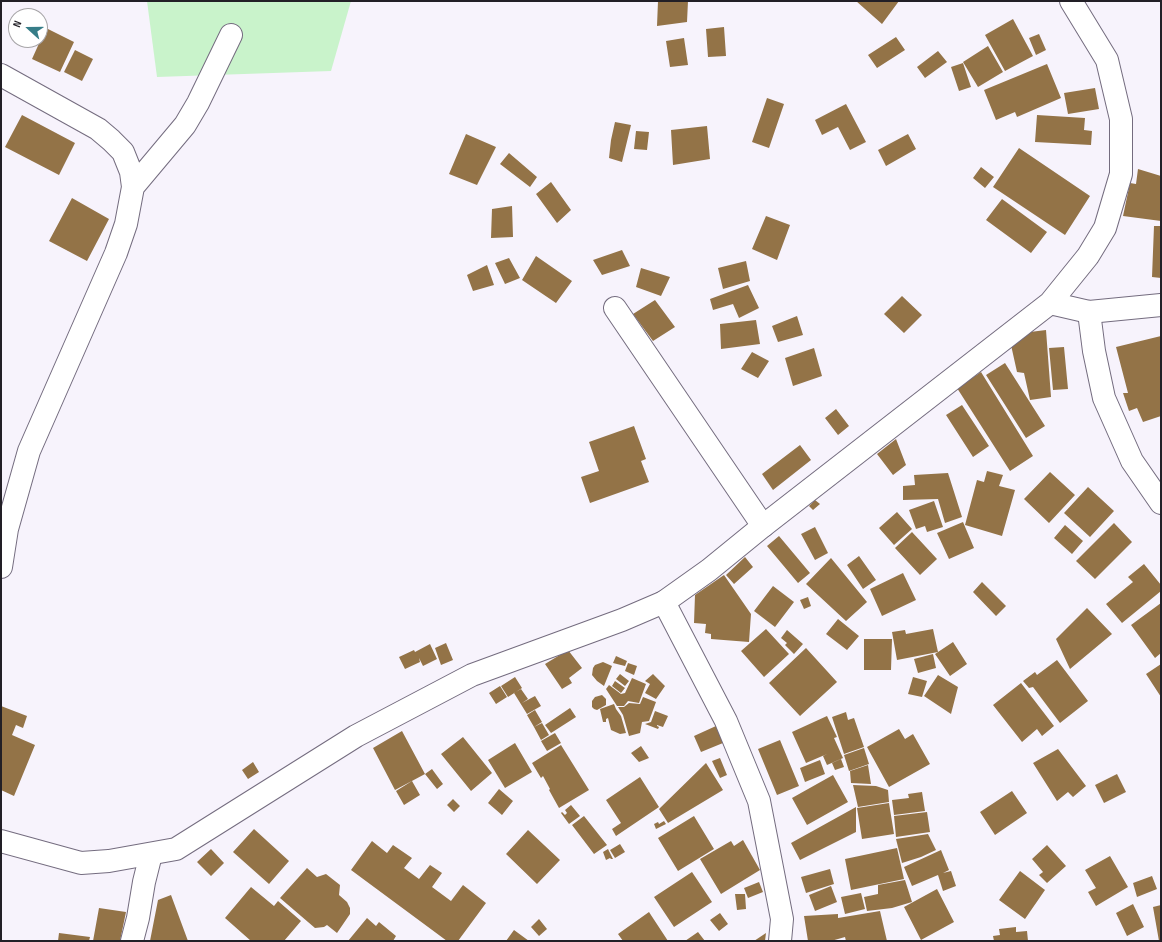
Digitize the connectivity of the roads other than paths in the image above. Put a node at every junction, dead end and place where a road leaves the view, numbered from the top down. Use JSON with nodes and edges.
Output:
{"nodes":[{"id":1,"x":1071,"y":1,"type":"edge"},
{"id":2,"x":232,"y":35,"type":"dead end"},
{"id":3,"x":1,"y":75,"type":"edge"},
{"id":4,"x":133,"y":187,"type":"junction"},
{"id":5,"x":1050,"y":303,"type":"junction"},
{"id":6,"x":1161,"y":305,"type":"edge"},
{"id":7,"x":615,"y":308,"type":"dead end"},
{"id":8,"x":1089,"y":312,"type":"junction"},
{"id":9,"x":1161,"y":503,"type":"edge"},
{"id":10,"x":763,"y":526,"type":"junction"},
{"id":11,"x":1,"y":567,"type":"edge"},
{"id":12,"x":664,"y":602,"type":"junction"},
{"id":13,"x":1,"y":841,"type":"edge"},
{"id":14,"x":152,"y":854,"type":"junction"},
{"id":15,"x":132,"y":941,"type":"edge"},
{"id":16,"x":780,"y":941,"type":"edge"}],
"edges":[{"from":1,"to":5,"type":"street"},
{"from":2,"to":4,"type":"street"},
{"from":3,"to":4,"type":"street"},
{"from":4,"to":11,"type":"street"},
{"from":5,"to":8,"type":"street"},
{"from":5,"to":10,"type":"street"},
{"from":6,"to":8,"type":"street"},
{"from":7,"to":10,"type":"street"},
{"from":8,"to":9,"type":"street"},
{"from":10,"to":12,"type":"street"},
{"from":12,"to":14,"type":"street"},
{"from":12,"to":16,"type":"street"},
{"from":13,"to":14,"type":"street"},
{"from":14,"to":15,"type":"street"}]}
